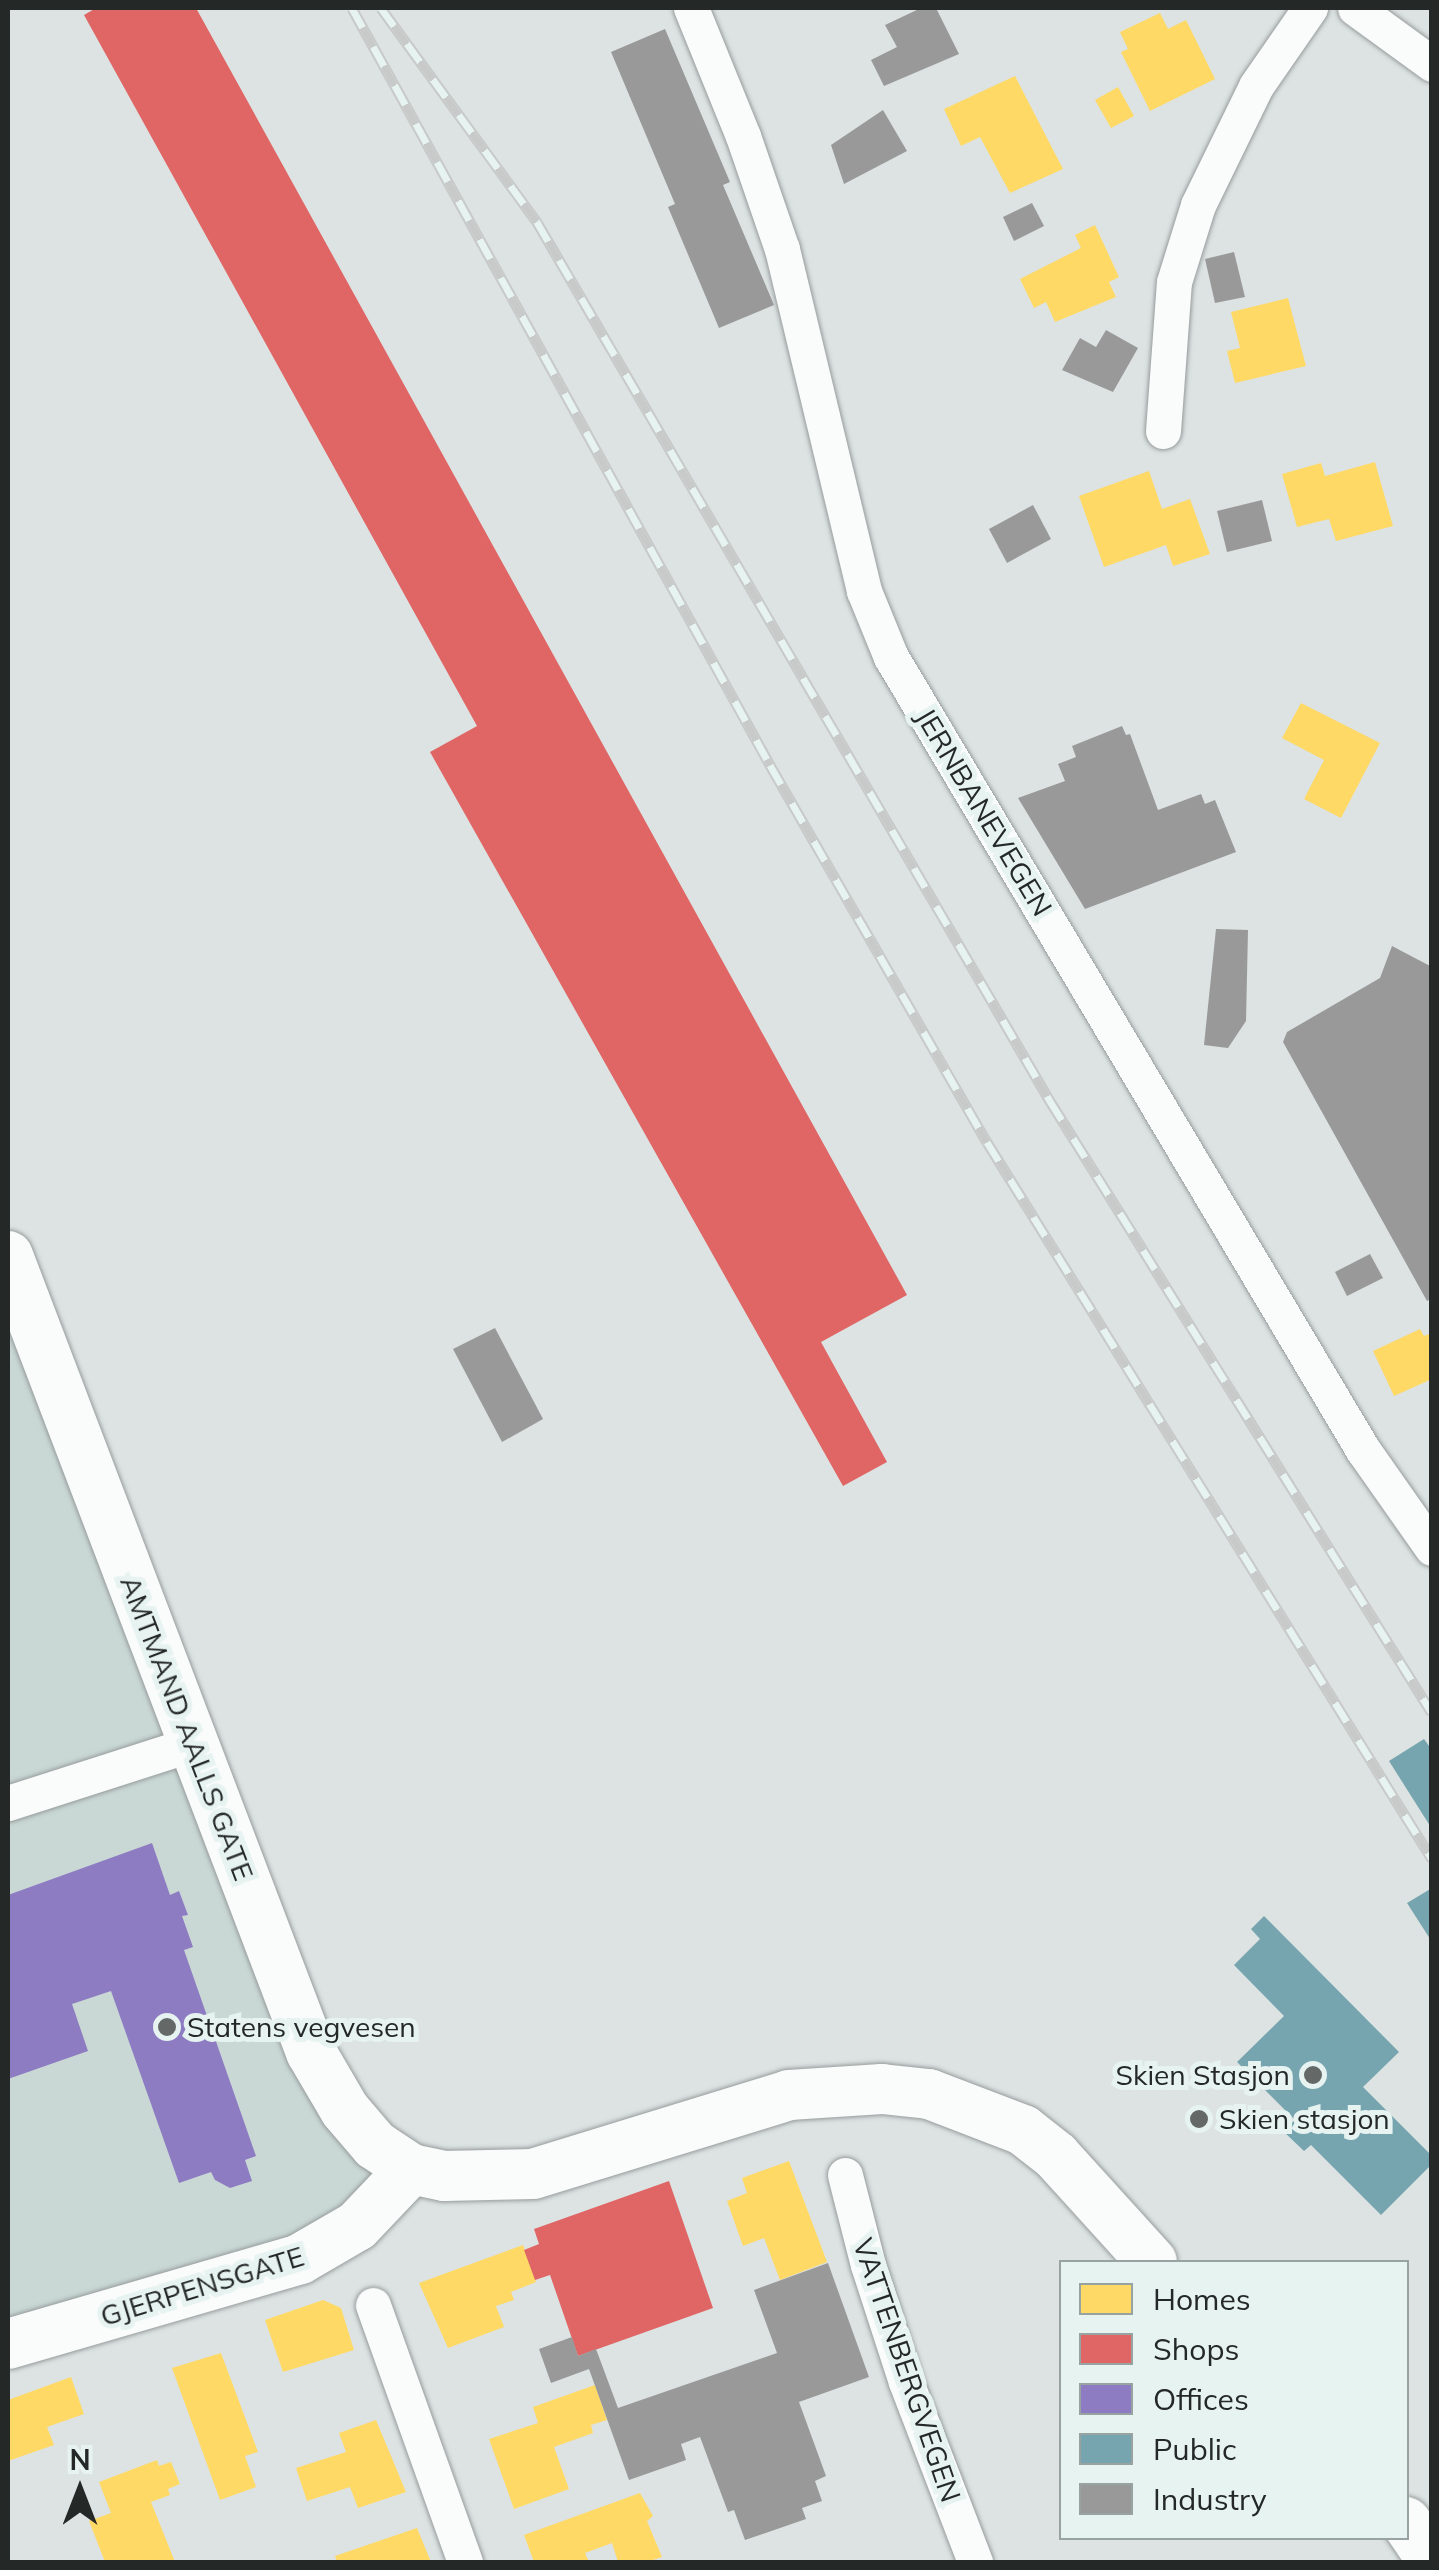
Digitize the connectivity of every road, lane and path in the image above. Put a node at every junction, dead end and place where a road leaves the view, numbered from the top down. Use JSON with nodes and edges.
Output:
{"nodes":[{"id":1,"x":691,"y":8,"type":"edge"},
{"id":2,"x":1310,"y":8,"type":"edge"},
{"id":3,"x":1355,"y":8,"type":"edge"},
{"id":4,"x":1432,"y":64,"type":"edge"},
{"id":5,"x":1162,"y":431,"type":"dead end"},
{"id":6,"x":8,"y":1256,"type":"edge"},
{"id":7,"x":1432,"y":1548,"type":"edge"},
{"id":8,"x":192,"y":1744,"type":"junction"},
{"id":9,"x":8,"y":1804,"type":"edge"},
{"id":10,"x":411,"y":2169,"type":"junction"},
{"id":11,"x":845,"y":2175,"type":"dead end"},
{"id":12,"x":1150,"y":2260,"type":"edge"},
{"id":13,"x":372,"y":2306,"type":"dead end"},
{"id":14,"x":8,"y":2344,"type":"edge"},
{"id":15,"x":1409,"y":2526,"type":"edge"},
{"id":16,"x":1432,"y":2560,"type":"edge"},
{"id":17,"x":464,"y":2562,"type":"edge"},
{"id":18,"x":974,"y":2562,"type":"edge"}],
"edges":[{"from":1,"to":7,"type":"street","name":"JERNBANEVEGEN"},
{"from":2,"to":5,"type":"street"},
{"from":3,"to":4,"type":"street"},
{"from":6,"to":8,"type":"main road","name":"AMTMAND AALLS GATE"},
{"from":8,"to":9,"type":"street"},
{"from":8,"to":10,"type":"main road","name":"AMTMAND AALLS GATE"},
{"from":10,"to":12,"type":"main road"},
{"from":10,"to":14,"type":"main road","name":"GJERPENSGATE"},
{"from":11,"to":18,"type":"street","name":"VATTENBERGVEGEN"},
{"from":13,"to":17,"type":"street"},
{"from":15,"to":16,"type":"main road"}]}
